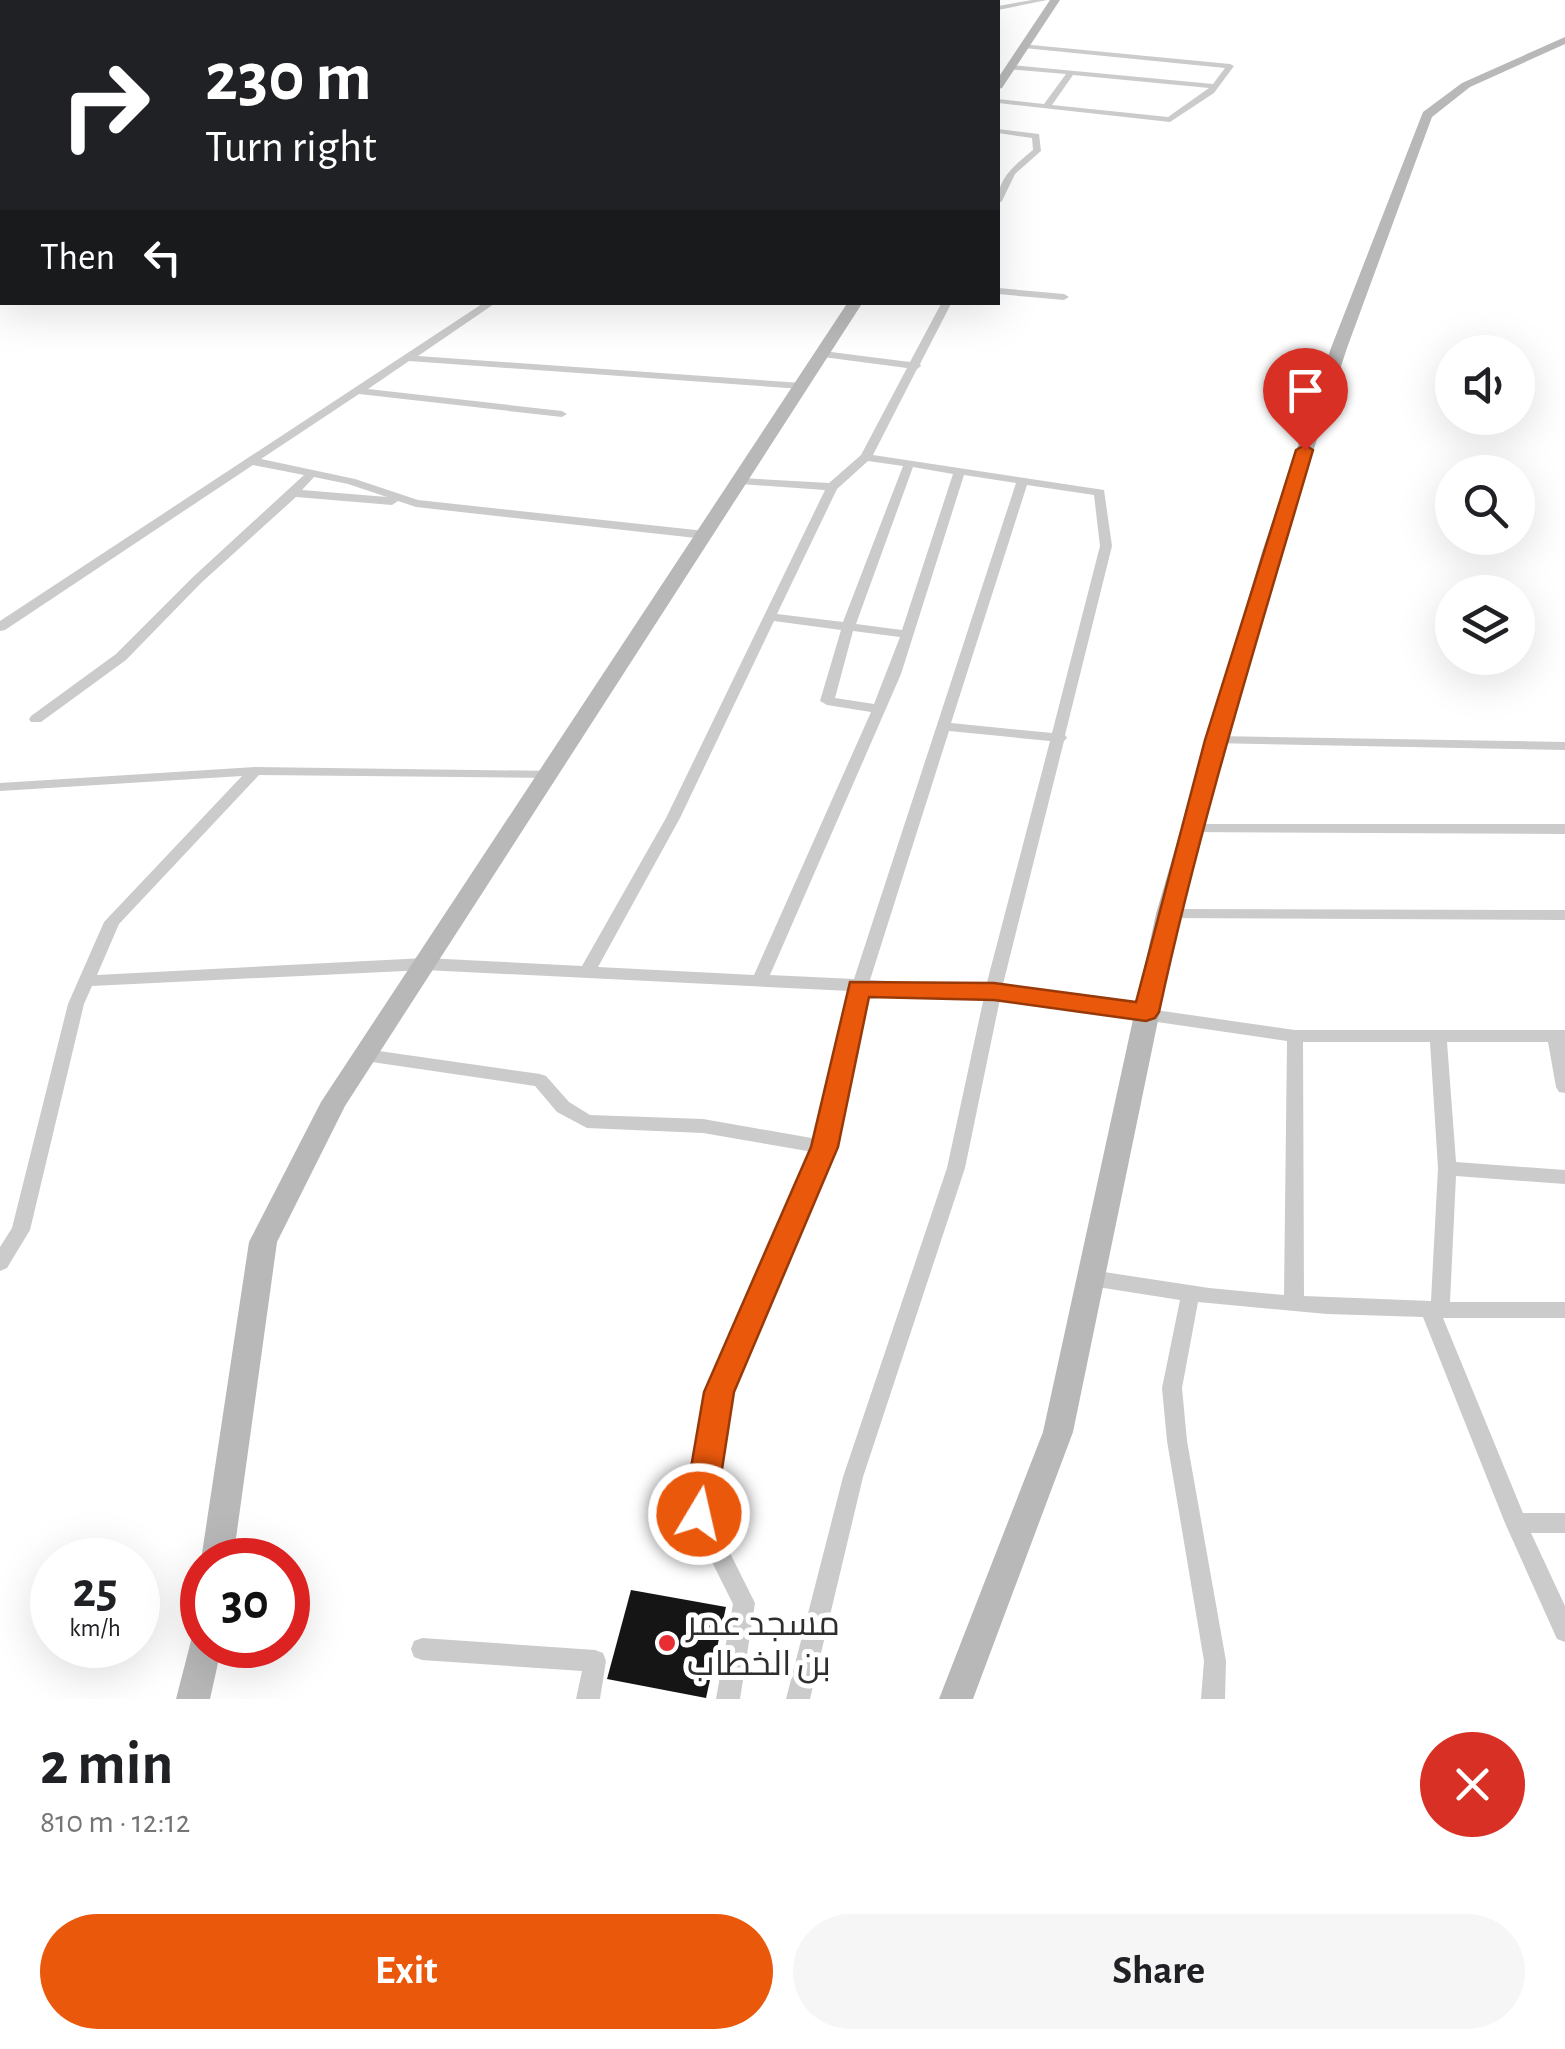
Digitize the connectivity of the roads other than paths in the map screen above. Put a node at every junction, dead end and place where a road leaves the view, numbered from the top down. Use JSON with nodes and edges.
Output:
{"nodes":[{"id":1,"x":1044,"y":0,"type":"edge"},
{"id":2,"x":1055,"y":0,"type":"edge"},
{"id":3,"x":1000,"y":8,"type":"edge"},
{"id":4,"x":1565,"y":40,"type":"edge"},
{"id":5,"x":1024,"y":46,"type":"junction"},
{"id":6,"x":1010,"y":67,"type":"junction"},
{"id":7,"x":1071,"y":73,"type":"junction"},
{"id":8,"x":1000,"y":83,"type":"edge"},
{"id":9,"x":1214,"y":86,"type":"junction"},
{"id":10,"x":1000,"y":102,"type":"edge"},
{"id":11,"x":1046,"y":107,"type":"junction"},
{"id":12,"x":1000,"y":130,"type":"edge"},
{"id":13,"x":1000,"y":197,"type":"edge"},
{"id":14,"x":1000,"y":290,"type":"edge"},
{"id":15,"x":1064,"y":297,"type":"dead end"},
{"id":16,"x":488,"y":305,"type":"edge"},
{"id":17,"x":854,"y":305,"type":"edge"},
{"id":18,"x":946,"y":305,"type":"edge"},
{"id":19,"x":823,"y":354,"type":"junction"},
{"id":20,"x":408,"y":358,"type":"junction"},
{"id":21,"x":916,"y":366,"type":"junction"},
{"id":22,"x":802,"y":386,"type":"junction"},
{"id":23,"x":358,"y":391,"type":"junction"},
{"id":24,"x":562,"y":414,"type":"dead end"},
{"id":25,"x":866,"y":458,"type":"junction"},
{"id":26,"x":252,"y":462,"type":"junction"},
{"id":27,"x":909,"y":464,"type":"junction"},
{"id":28,"x":960,"y":471,"type":"junction"},
{"id":29,"x":311,"y":474,"type":"junction"},
{"id":30,"x":741,"y":480,"type":"junction"},
{"id":31,"x":1023,"y":480,"type":"junction"},
{"id":32,"x":352,"y":481,"type":"junction"},
{"id":33,"x":832,"y":487,"type":"junction"},
{"id":34,"x":292,"y":493,"type":"junction"},
{"id":35,"x":336,"y":496,"type":"junction"},
{"id":36,"x":416,"y":503,"type":"junction"},
{"id":37,"x":705,"y":536,"type":"junction"},
{"id":38,"x":769,"y":616,"type":"junction"},
{"id":39,"x":0,"y":627,"type":"edge"},
{"id":40,"x":848,"y":627,"type":"junction"},
{"id":41,"x":907,"y":634,"type":"junction"},
{"id":42,"x":879,"y":709,"type":"junction"},
{"id":43,"x":36,"y":719,"type":"dead end"},
{"id":44,"x":946,"y":726,"type":"junction"},
{"id":45,"x":1060,"y":738,"type":"junction"},
{"id":46,"x":1216,"y":740,"type":"junction"},
{"id":47,"x":1565,"y":746,"type":"edge"},
{"id":48,"x":255,"y":771,"type":"junction"},
{"id":49,"x":550,"y":774,"type":"junction"},
{"id":50,"x":0,"y":787,"type":"edge"},
{"id":51,"x":1191,"y":829,"type":"junction"},
{"id":52,"x":1565,"y":829,"type":"edge"},
{"id":53,"x":1168,"y":914,"type":"junction"},
{"id":54,"x":1565,"y":915,"type":"edge"},
{"id":55,"x":425,"y":964,"type":"junction"},
{"id":56,"x":587,"y":972,"type":"junction"},
{"id":57,"x":759,"y":980,"type":"junction"},
{"id":58,"x":86,"y":981,"type":"junction"},
{"id":59,"x":859,"y":988,"type":"junction"},
{"id":60,"x":994,"y":992,"type":"junction"},
{"id":61,"x":1146,"y":1012,"type":"junction"},
{"id":62,"x":1296,"y":1036,"type":"junction"},
{"id":63,"x":1438,"y":1036,"type":"junction"},
{"id":64,"x":1560,"y":1036,"type":"edge"},
{"id":65,"x":365,"y":1054,"type":"junction"},
{"id":66,"x":1565,"y":1087,"type":"edge"},
{"id":67,"x":824,"y":1147,"type":"junction"},
{"id":68,"x":1447,"y":1168,"type":"junction"},
{"id":69,"x":1565,"y":1178,"type":"edge"},
{"id":70,"x":0,"y":1263,"type":"edge"},
{"id":71,"x":1090,"y":1278,"type":"junction"},
{"id":72,"x":1190,"y":1296,"type":"junction"},
{"id":73,"x":1294,"y":1302,"type":"junction"},
{"id":74,"x":1565,"y":1310,"type":"edge"},
{"id":75,"x":1435,"y":1311,"type":"junction"},
{"id":76,"x":1565,"y":1523,"type":"edge"},
{"id":77,"x":1516,"y":1524,"type":"junction"},
{"id":78,"x":220,"y":1538,"type":"edge"},
{"id":79,"x":1565,"y":1632,"type":"edge"},
{"id":80,"x":422,"y":1650,"type":"dead end"},
{"id":81,"x":200,"y":1668,"type":"edge"},
{"id":82,"x":193,"y":1699,"type":"edge"},
{"id":83,"x":588,"y":1699,"type":"edge"},
{"id":84,"x":728,"y":1699,"type":"edge"},
{"id":85,"x":798,"y":1699,"type":"edge"},
{"id":86,"x":956,"y":1699,"type":"edge"},
{"id":87,"x":1214,"y":1699,"type":"edge"}],
"edges":[{"from":1,"to":3,"type":"street"},
{"from":2,"to":5,"type":"street"},
{"from":4,"to":46,"type":"street"},
{"from":5,"to":6,"type":"street"},
{"from":5,"to":9,"type":"street"},
{"from":6,"to":7,"type":"street"},
{"from":6,"to":8,"type":"street"},
{"from":7,"to":9,"type":"street"},
{"from":7,"to":11,"type":"street"},
{"from":9,"to":11,"type":"street"},
{"from":10,"to":11,"type":"street"},
{"from":12,"to":13,"type":"street"},
{"from":14,"to":15,"type":"street"},
{"from":16,"to":20,"type":"street"},
{"from":17,"to":19,"type":"street"},
{"from":18,"to":21,"type":"street"},
{"from":19,"to":21,"type":"street"},
{"from":19,"to":22,"type":"street"},
{"from":20,"to":22,"type":"street"},
{"from":20,"to":23,"type":"street"},
{"from":21,"to":25,"type":"street"},
{"from":22,"to":30,"type":"street"},
{"from":23,"to":24,"type":"street"},
{"from":23,"to":26,"type":"street"},
{"from":25,"to":27,"type":"street"},
{"from":25,"to":33,"type":"street"},
{"from":26,"to":29,"type":"street"},
{"from":26,"to":39,"type":"street"},
{"from":27,"to":28,"type":"street"},
{"from":27,"to":40,"type":"street"},
{"from":28,"to":31,"type":"street"},
{"from":28,"to":41,"type":"street"},
{"from":29,"to":32,"type":"street"},
{"from":29,"to":34,"type":"street"},
{"from":30,"to":33,"type":"street"},
{"from":30,"to":37,"type":"street"},
{"from":31,"to":44,"type":"street"},
{"from":31,"to":45,"type":"street"},
{"from":32,"to":35,"type":"street"},
{"from":32,"to":36,"type":"street"},
{"from":33,"to":38,"type":"street"},
{"from":34,"to":35,"type":"street"},
{"from":34,"to":43,"type":"street"},
{"from":35,"to":36,"type":"street"},
{"from":36,"to":37,"type":"street"},
{"from":37,"to":49,"type":"street"},
{"from":38,"to":40,"type":"street"},
{"from":38,"to":56,"type":"street"},
{"from":40,"to":41,"type":"street"},
{"from":40,"to":42,"type":"street"},
{"from":41,"to":42,"type":"street"},
{"from":42,"to":57,"type":"street"},
{"from":44,"to":45,"type":"street"},
{"from":44,"to":59,"type":"street"},
{"from":45,"to":60,"type":"street"},
{"from":46,"to":47,"type":"street"},
{"from":46,"to":51,"type":"street"},
{"from":48,"to":49,"type":"street"},
{"from":48,"to":50,"type":"street"},
{"from":48,"to":58,"type":"street"},
{"from":49,"to":55,"type":"street"},
{"from":51,"to":52,"type":"street"},
{"from":51,"to":53,"type":"street"},
{"from":53,"to":54,"type":"street"},
{"from":53,"to":61,"type":"street"},
{"from":55,"to":56,"type":"street"},
{"from":55,"to":58,"type":"street"},
{"from":55,"to":65,"type":"street"},
{"from":56,"to":57,"type":"street"},
{"from":57,"to":59,"type":"street"},
{"from":58,"to":70,"type":"street"},
{"from":59,"to":60,"type":"street"},
{"from":59,"to":67,"type":"street"},
{"from":60,"to":61,"type":"street"},
{"from":60,"to":85,"type":"street"},
{"from":61,"to":62,"type":"street"},
{"from":61,"to":71,"type":"street"},
{"from":62,"to":63,"type":"street"},
{"from":62,"to":73,"type":"street"},
{"from":63,"to":64,"type":"street"},
{"from":63,"to":68,"type":"street"},
{"from":64,"to":66,"type":"street"},
{"from":65,"to":67,"type":"street"},
{"from":65,"to":78,"type":"street"},
{"from":67,"to":84,"type":"street"},
{"from":68,"to":69,"type":"street"},
{"from":68,"to":75,"type":"street"},
{"from":71,"to":72,"type":"street"},
{"from":71,"to":86,"type":"street"},
{"from":72,"to":73,"type":"street"},
{"from":72,"to":87,"type":"street"},
{"from":73,"to":75,"type":"street"},
{"from":74,"to":75,"type":"street"},
{"from":75,"to":77,"type":"street"},
{"from":76,"to":77,"type":"street"},
{"from":77,"to":79,"type":"street"},
{"from":80,"to":83,"type":"street"},
{"from":81,"to":82,"type":"street"}]}
